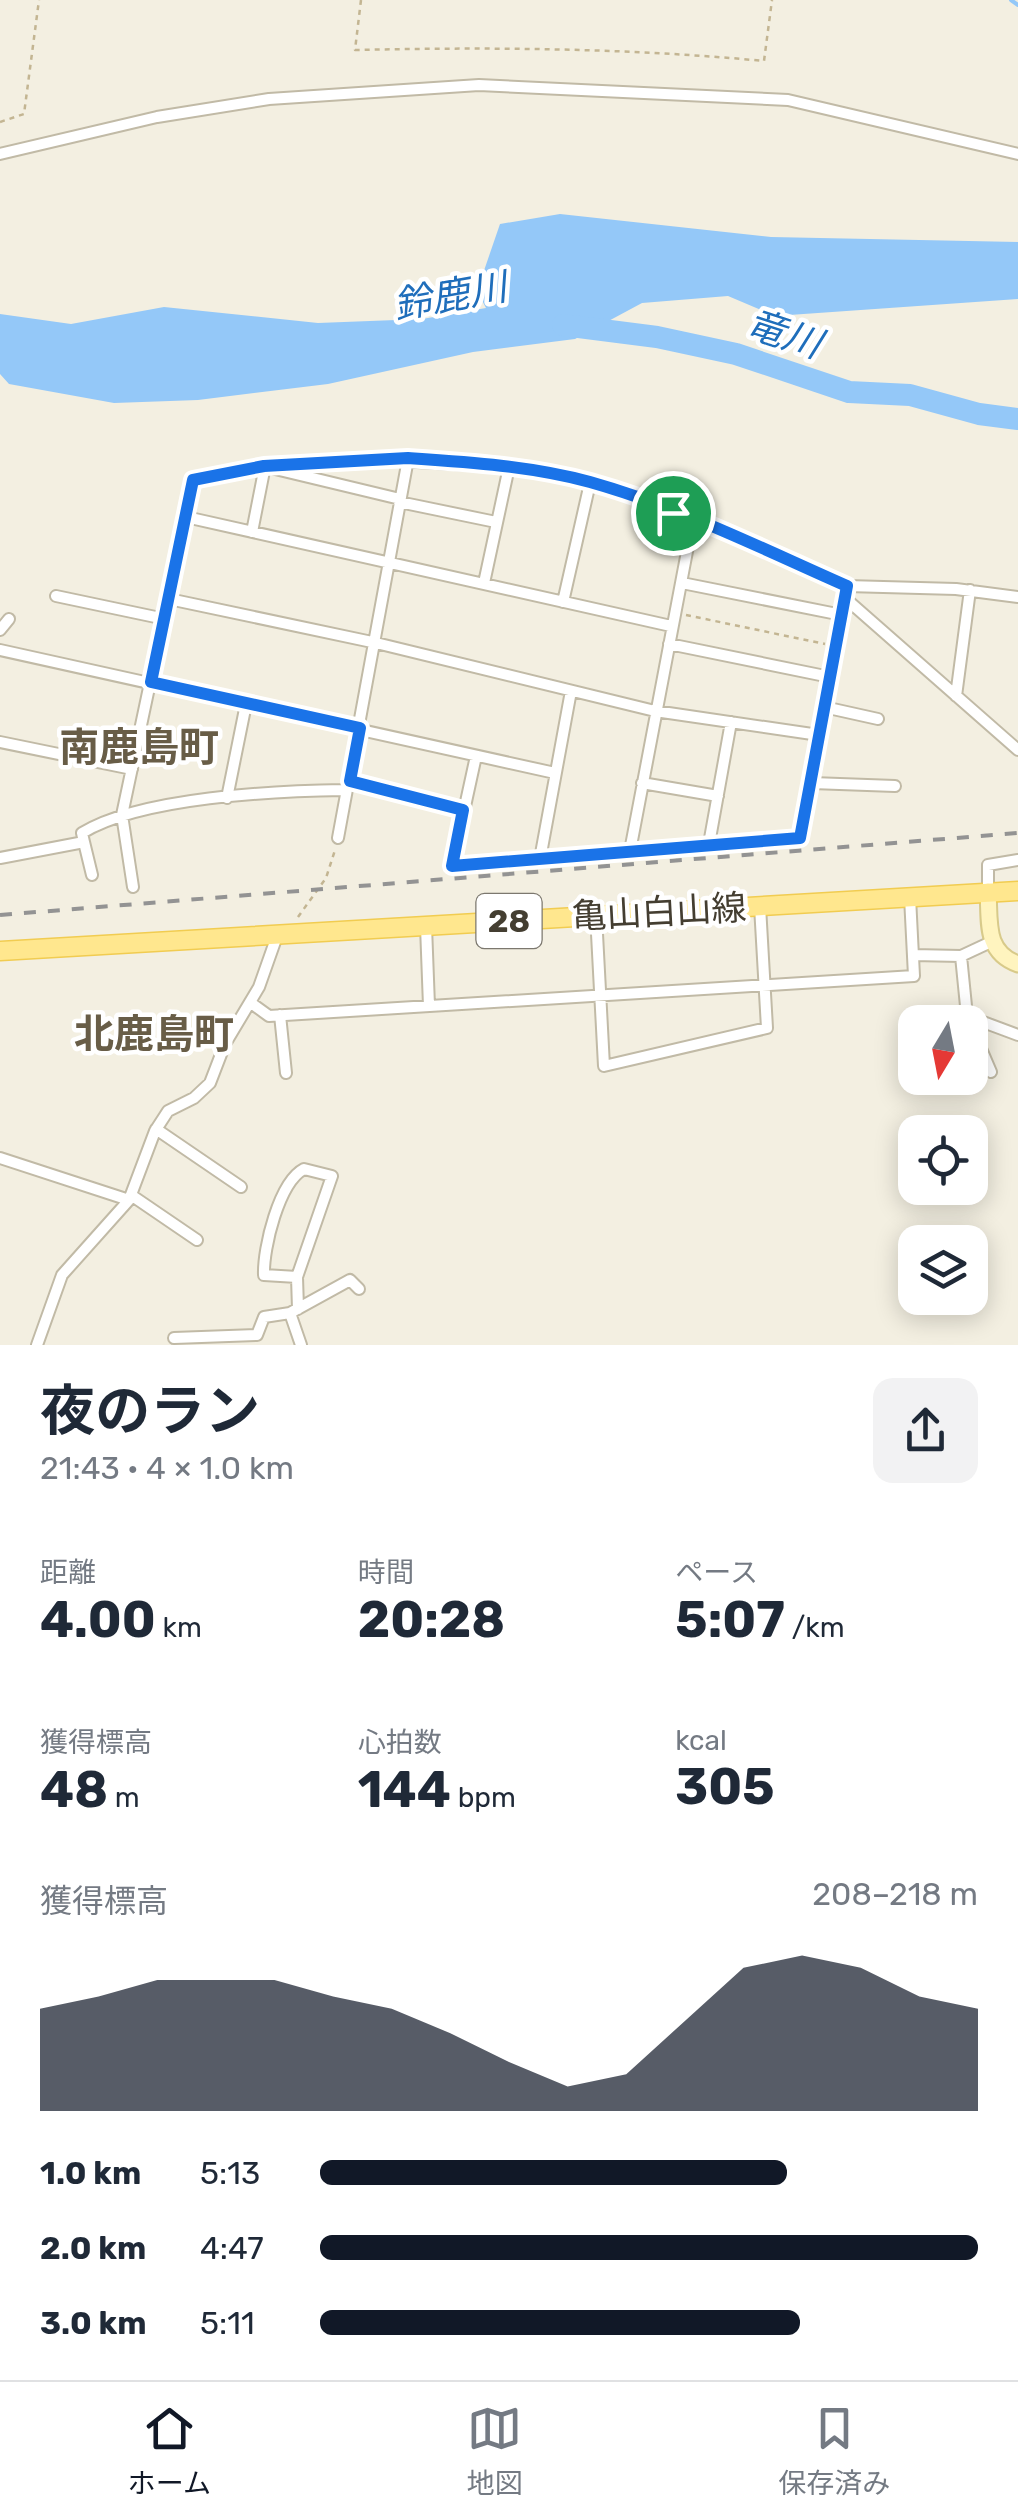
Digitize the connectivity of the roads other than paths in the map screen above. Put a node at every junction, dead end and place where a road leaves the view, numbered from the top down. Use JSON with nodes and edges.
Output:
{"nodes":[{"id":1,"x":0,"y":154,"type":"edge"},
{"id":2,"x":1018,"y":154,"type":"edge"},
{"id":3,"x":408,"y":458,"type":"junction"},
{"id":4,"x":264,"y":466,"type":"junction"},
{"id":5,"x":509,"y":467,"type":"junction"},
{"id":6,"x":590,"y":482,"type":"junction"},
{"id":7,"x":400,"y":500,"type":"junction"},
{"id":8,"x":186,"y":517,"type":"junction"},
{"id":9,"x":694,"y":520,"type":"junction"},
{"id":10,"x":496,"y":522,"type":"junction"},
{"id":11,"x":252,"y":532,"type":"junction"},
{"id":12,"x":388,"y":561,"type":"junction"},
{"id":13,"x":484,"y":583,"type":"junction"},
{"id":14,"x":682,"y":583,"type":"junction"},
{"id":15,"x":970,"y":590,"type":"junction"},
{"id":16,"x":846,"y":592,"type":"junction"},
{"id":17,"x":56,"y":596,"type":"dead end"},
{"id":18,"x":1018,"y":598,"type":"edge"},
{"id":19,"x":169,"y":600,"type":"junction"},
{"id":20,"x":562,"y":602,"type":"junction"},
{"id":21,"x":842,"y":615,"type":"junction"},
{"id":22,"x":9,"y":619,"type":"dead end"},
{"id":23,"x":165,"y":620,"type":"junction"},
{"id":24,"x":670,"y":626,"type":"junction"},
{"id":25,"x":0,"y":630,"type":"edge"},
{"id":26,"x":372,"y":642,"type":"junction"},
{"id":27,"x":669,"y":644,"type":"junction"},
{"id":28,"x":0,"y":650,"type":"edge"},
{"id":29,"x":830,"y":676,"type":"junction"},
{"id":30,"x":151,"y":682,"type":"junction"},
{"id":31,"x":571,"y":691,"type":"junction"},
{"id":32,"x":956,"y":696,"type":"junction"},
{"id":33,"x":246,"y":704,"type":"junction"},
{"id":34,"x":824,"y":708,"type":"junction"},
{"id":35,"x":655,"y":710,"type":"junction"},
{"id":36,"x":878,"y":718,"type":"dead end"},
{"id":37,"x":732,"y":722,"type":"junction"},
{"id":38,"x":360,"y":728,"type":"junction"},
{"id":39,"x":819,"y":735,"type":"junction"},
{"id":40,"x":0,"y":742,"type":"edge"},
{"id":41,"x":1018,"y":750,"type":"edge"},
{"id":42,"x":476,"y":756,"type":"junction"},
{"id":43,"x":132,"y":769,"type":"junction"},
{"id":44,"x":555,"y":774,"type":"junction"},
{"id":45,"x":642,"y":783,"type":"junction"},
{"id":46,"x":812,"y":784,"type":"junction"},
{"id":47,"x":347,"y":786,"type":"junction"},
{"id":48,"x":895,"y":786,"type":"dead end"},
{"id":49,"x":718,"y":796,"type":"junction"},
{"id":50,"x":227,"y":798,"type":"junction"},
{"id":51,"x":463,"y":810,"type":"junction"},
{"id":52,"x":122,"y":815,"type":"junction"},
{"id":53,"x":338,"y":838,"type":"road end"},
{"id":54,"x":84,"y":842,"type":"junction"},
{"id":55,"x":710,"y":844,"type":"junction"},
{"id":56,"x":630,"y":851,"type":"junction"},
{"id":57,"x":0,"y":858,"type":"edge"},
{"id":58,"x":540,"y":859,"type":"junction"},
{"id":59,"x":1018,"y":860,"type":"edge"},
{"id":60,"x":92,"y":875,"type":"dead end"},
{"id":61,"x":133,"y":887,"type":"dead end"},
{"id":62,"x":988,"y":890,"type":"junction"},
{"id":63,"x":1018,"y":891,"type":"edge"},
{"id":64,"x":910,"y":897,"type":"junction"},
{"id":65,"x":760,"y":906,"type":"junction"},
{"id":66,"x":596,"y":916,"type":"junction"},
{"id":67,"x":426,"y":926,"type":"junction"},
{"id":68,"x":276,"y":936,"type":"junction"},
{"id":69,"x":990,"y":942,"type":"junction"},
{"id":70,"x":0,"y":951,"type":"edge"},
{"id":71,"x":913,"y":955,"type":"junction"},
{"id":72,"x":960,"y":956,"type":"junction"},
{"id":73,"x":1018,"y":964,"type":"edge"},
{"id":74,"x":763,"y":984,"type":"junction"},
{"id":75,"x":600,"y":995,"type":"junction"},
{"id":76,"x":250,"y":1002,"type":"junction"},
{"id":77,"x":967,"y":1005,"type":"edge"},
{"id":78,"x":429,"y":1006,"type":"junction"},
{"id":79,"x":280,"y":1015,"type":"junction"},
{"id":80,"x":988,"y":1024,"type":"edge"},
{"id":81,"x":1018,"y":1036,"type":"edge"},
{"id":82,"x":988,"y":1063,"type":"edge"},
{"id":83,"x":992,"y":1072,"type":"dead end"},
{"id":84,"x":286,"y":1073,"type":"dead end"},
{"id":85,"x":156,"y":1129,"type":"junction"},
{"id":86,"x":0,"y":1158,"type":"edge"},
{"id":87,"x":241,"y":1187,"type":"dead end"},
{"id":88,"x":130,"y":1198,"type":"junction"},
{"id":89,"x":197,"y":1240,"type":"dead end"},
{"id":90,"x":297,"y":1277,"type":"junction"},
{"id":91,"x":360,"y":1289,"type":"dead end"},
{"id":92,"x":294,"y":1311,"type":"junction"},
{"id":93,"x":174,"y":1338,"type":"dead end"},
{"id":94,"x":227,"y":1340,"type":"edge"},
{"id":95,"x":37,"y":1345,"type":"edge"},
{"id":96,"x":301,"y":1345,"type":"edge"}],
"edges":[{"from":1,"to":2,"type":"street"},
{"from":3,"to":4,"type":"street"},
{"from":3,"to":5,"type":"street"},
{"from":3,"to":7,"type":"street"},
{"from":4,"to":7,"type":"street"},
{"from":4,"to":8,"type":"street"},
{"from":4,"to":11,"type":"street"},
{"from":5,"to":6,"type":"street"},
{"from":5,"to":10,"type":"street"},
{"from":6,"to":9,"type":"street"},
{"from":6,"to":20,"type":"street"},
{"from":7,"to":10,"type":"street"},
{"from":7,"to":12,"type":"street"},
{"from":8,"to":11,"type":"street"},
{"from":8,"to":19,"type":"street"},
{"from":9,"to":14,"type":"street"},
{"from":9,"to":16,"type":"street"},
{"from":10,"to":13,"type":"street"},
{"from":11,"to":12,"type":"street"},
{"from":12,"to":13,"type":"street"},
{"from":12,"to":26,"type":"street"},
{"from":13,"to":20,"type":"street"},
{"from":14,"to":21,"type":"street"},
{"from":14,"to":24,"type":"street"},
{"from":15,"to":16,"type":"street"},
{"from":15,"to":18,"type":"street"},
{"from":15,"to":32,"type":"street"},
{"from":16,"to":21,"type":"street"},
{"from":16,"to":32,"type":"street"},
{"from":17,"to":23,"type":"street"},
{"from":19,"to":23,"type":"street"},
{"from":19,"to":26,"type":"street"},
{"from":20,"to":24,"type":"street"},
{"from":21,"to":29,"type":"street"},
{"from":22,"to":25,"type":"street"},
{"from":23,"to":30,"type":"street"},
{"from":24,"to":27,"type":"street"},
{"from":26,"to":31,"type":"street"},
{"from":26,"to":38,"type":"street"},
{"from":27,"to":29,"type":"street"},
{"from":27,"to":35,"type":"street"},
{"from":28,"to":30,"type":"street"},
{"from":29,"to":34,"type":"street"},
{"from":30,"to":33,"type":"street"},
{"from":30,"to":43,"type":"street"},
{"from":31,"to":35,"type":"street"},
{"from":31,"to":44,"type":"street"},
{"from":32,"to":41,"type":"street"},
{"from":33,"to":38,"type":"street"},
{"from":33,"to":50,"type":"street"},
{"from":34,"to":36,"type":"street"},
{"from":34,"to":39,"type":"street"},
{"from":35,"to":37,"type":"street"},
{"from":35,"to":45,"type":"street"},
{"from":37,"to":39,"type":"street"},
{"from":37,"to":49,"type":"street"},
{"from":38,"to":42,"type":"street"},
{"from":38,"to":47,"type":"street"},
{"from":39,"to":46,"type":"street"},
{"from":40,"to":43,"type":"street"},
{"from":42,"to":44,"type":"street"},
{"from":42,"to":51,"type":"street"},
{"from":43,"to":52,"type":"street"},
{"from":44,"to":58,"type":"street"},
{"from":45,"to":49,"type":"street"},
{"from":45,"to":56,"type":"street"},
{"from":46,"to":48,"type":"street"},
{"from":46,"to":55,"type":"street"},
{"from":47,"to":50,"type":"street"},
{"from":47,"to":51,"type":"street"},
{"from":47,"to":53,"type":"street"},
{"from":49,"to":55,"type":"street"},
{"from":50,"to":52,"type":"street"},
{"from":51,"to":58,"type":"street"},
{"from":52,"to":54,"type":"street"},
{"from":52,"to":61,"type":"street"},
{"from":54,"to":57,"type":"street"},
{"from":54,"to":60,"type":"street"},
{"from":55,"to":56,"type":"street"},
{"from":56,"to":58,"type":"street"},
{"from":59,"to":62,"type":"street"},
{"from":62,"to":63,"type":"main road","name":"亀山白山線","number":"28"},
{"from":62,"to":64,"type":"main road","name":"亀山白山線","number":"28"},
{"from":62,"to":69,"type":"main road"},
{"from":64,"to":65,"type":"main road","name":"亀山白山線","number":"28"},
{"from":64,"to":71,"type":"street"},
{"from":65,"to":66,"type":"main road","name":"亀山白山線","number":"28"},
{"from":65,"to":74,"type":"street"},
{"from":66,"to":67,"type":"main road","name":"亀山白山線","number":"28"},
{"from":66,"to":75,"type":"street"},
{"from":67,"to":68,"type":"main road","name":"亀山白山線","number":"28"},
{"from":67,"to":78,"type":"street"},
{"from":68,"to":70,"type":"main road","name":"亀山白山線","number":"28"},
{"from":68,"to":76,"type":"street"},
{"from":69,"to":72,"type":"street"},
{"from":69,"to":73,"type":"main road"},
{"from":71,"to":72,"type":"street"},
{"from":71,"to":74,"type":"street"},
{"from":72,"to":77,"type":"street"},
{"from":74,"to":75,"type":"street"},
{"from":74,"to":75,"type":"street"},
{"from":75,"to":78,"type":"street"},
{"from":76,"to":79,"type":"street"},
{"from":76,"to":85,"type":"street"},
{"from":78,"to":79,"type":"street"},
{"from":79,"to":84,"type":"street"},
{"from":80,"to":81,"type":"street"},
{"from":82,"to":83,"type":"street"},
{"from":85,"to":87,"type":"street"},
{"from":85,"to":88,"type":"street"},
{"from":86,"to":88,"type":"street"},
{"from":88,"to":89,"type":"street"},
{"from":88,"to":95,"type":"street"},
{"from":90,"to":90,"type":"street"},
{"from":90,"to":92,"type":"street"},
{"from":91,"to":92,"type":"street"},
{"from":92,"to":94,"type":"street"},
{"from":92,"to":96,"type":"street"},
{"from":93,"to":94,"type":"street"}]}
